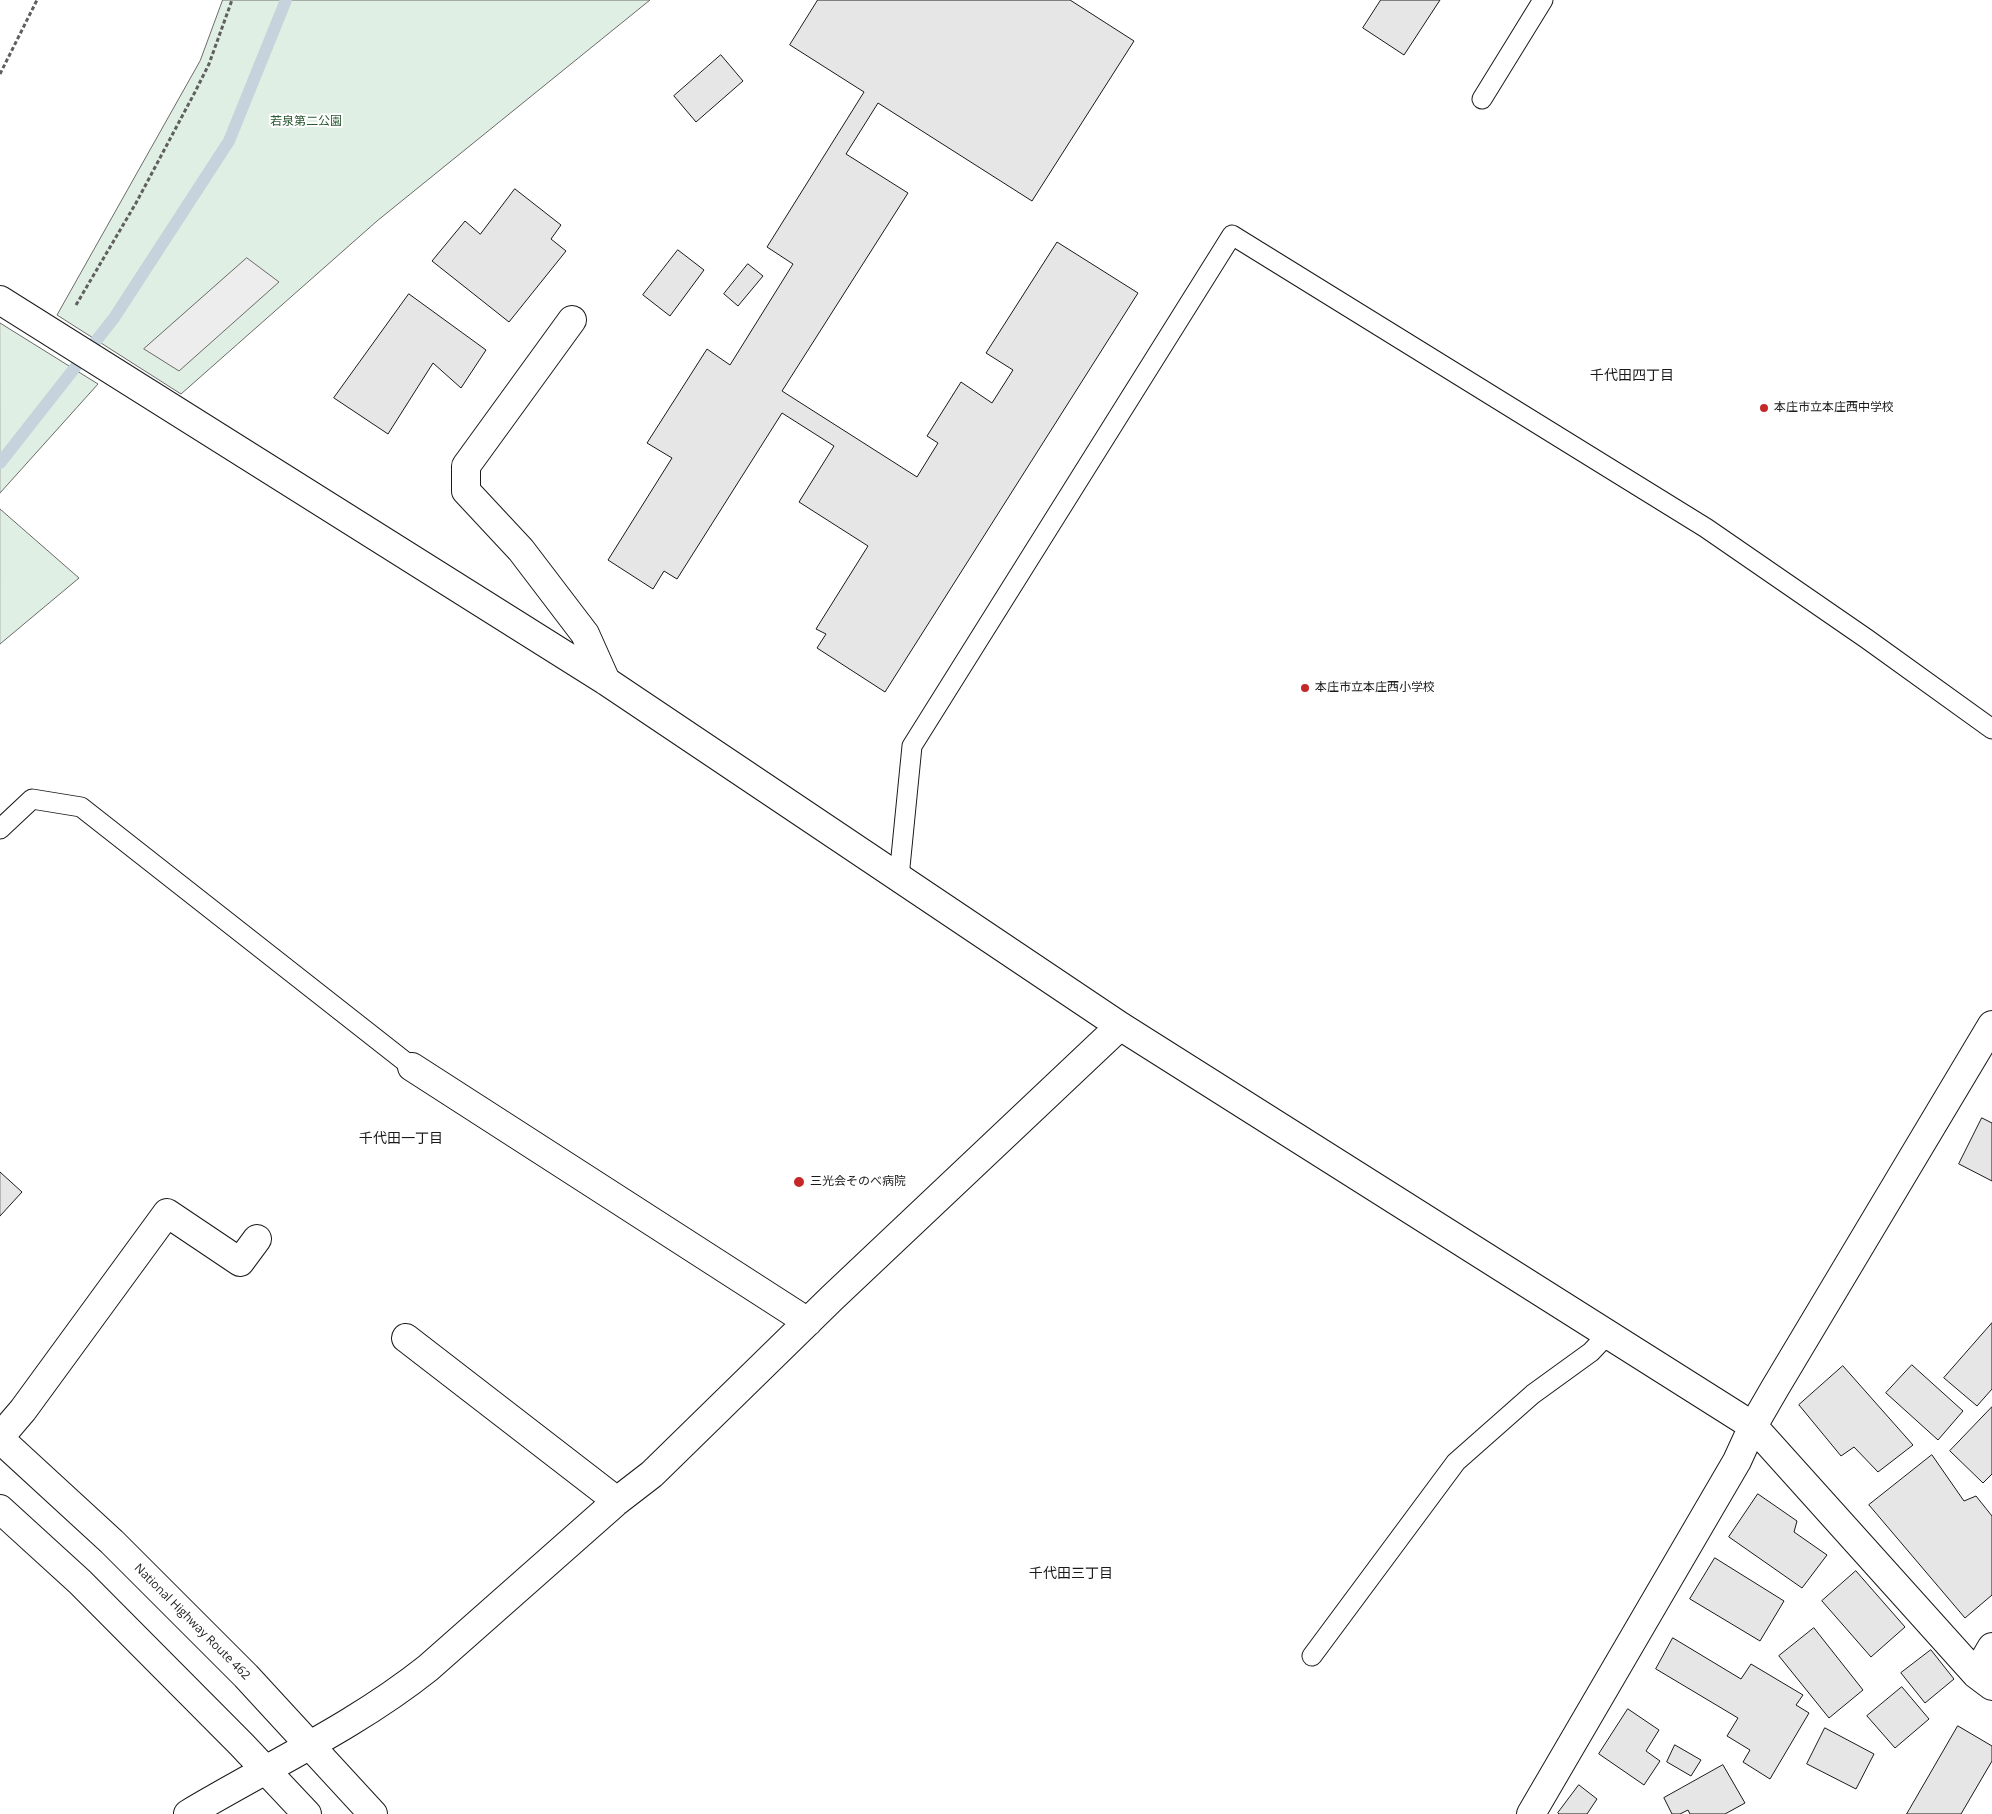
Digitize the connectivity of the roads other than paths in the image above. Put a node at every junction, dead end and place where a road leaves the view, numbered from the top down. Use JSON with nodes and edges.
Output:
{"nodes":[{"id":1,"x":1543,"y":0,"type":"edge"},
{"id":2,"x":1482,"y":99,"type":"dead end"},
{"id":3,"x":0,"y":300,"type":"edge"},
{"id":4,"x":572,"y":320,"type":"dead end"},
{"id":5,"x":606,"y":680,"type":"junction"},
{"id":6,"x":1992,"y":729,"type":"edge"},
{"id":7,"x":0,"y":829,"type":"edge"},
{"id":8,"x":899,"y":876,"type":"junction"},
{"id":9,"x":1120,"y":1026,"type":"junction"},
{"id":10,"x":1992,"y":1026,"type":"edge"},
{"id":11,"x":412,"y":1067,"type":"joint"},
{"id":12,"x":258,"y":1238,"type":"dead end"},
{"id":13,"x":808,"y":1322,"type":"junction"},
{"id":14,"x":1607,"y":1336,"type":"junction"},
{"id":15,"x":406,"y":1338,"type":"dead end"},
{"id":16,"x":1753,"y":1426,"type":"junction"},
{"id":17,"x":0,"y":1438,"type":"edge"},
{"id":18,"x":617,"y":1501,"type":"junction"},
{"id":19,"x":0,"y":1508,"type":"edge"},
{"id":20,"x":1992,"y":1647,"type":"edge"},
{"id":21,"x":1312,"y":1656,"type":"dead end"},
{"id":22,"x":1984,"y":1680,"type":"edge"},
{"id":23,"x":309,"y":1745,"type":"junction"},
{"id":24,"x":264,"y":1769,"type":"junction"},
{"id":25,"x":188,"y":1814,"type":"edge"},
{"id":26,"x":306,"y":1814,"type":"edge"},
{"id":27,"x":373,"y":1814,"type":"edge"},
{"id":28,"x":1531,"y":1814,"type":"edge"}],
"edges":[{"from":1,"to":2,"type":"lane"},
{"from":3,"to":5,"type":"main road"},
{"from":4,"to":5,"type":"main road"},
{"from":5,"to":8,"type":"main road"},
{"from":6,"to":8,"type":"lane"},
{"from":7,"to":11,"type":"lane"},
{"from":8,"to":9,"type":"main road"},
{"from":9,"to":13,"type":"main road"},
{"from":9,"to":14,"type":"main road"},
{"from":10,"to":16,"type":"main road"},
{"from":11,"to":13,"type":"main road"},
{"from":12,"to":17,"type":"main road"},
{"from":13,"to":18,"type":"main road"},
{"from":14,"to":16,"type":"main road"},
{"from":14,"to":21,"type":"lane"},
{"from":15,"to":18,"type":"main road"},
{"from":16,"to":22,"type":"main road"},
{"from":16,"to":28,"type":"main road"},
{"from":17,"to":23,"type":"main road","name":"National Highway Route 462"},
{"from":18,"to":23,"type":"main road"},
{"from":19,"to":24,"type":"main road"},
{"from":20,"to":22,"type":"main road"},
{"from":23,"to":24,"type":"main road"},
{"from":23,"to":27,"type":"main road","name":"National Highway Route 462"},
{"from":24,"to":25,"type":"main road"},
{"from":24,"to":26,"type":"main road"}]}
